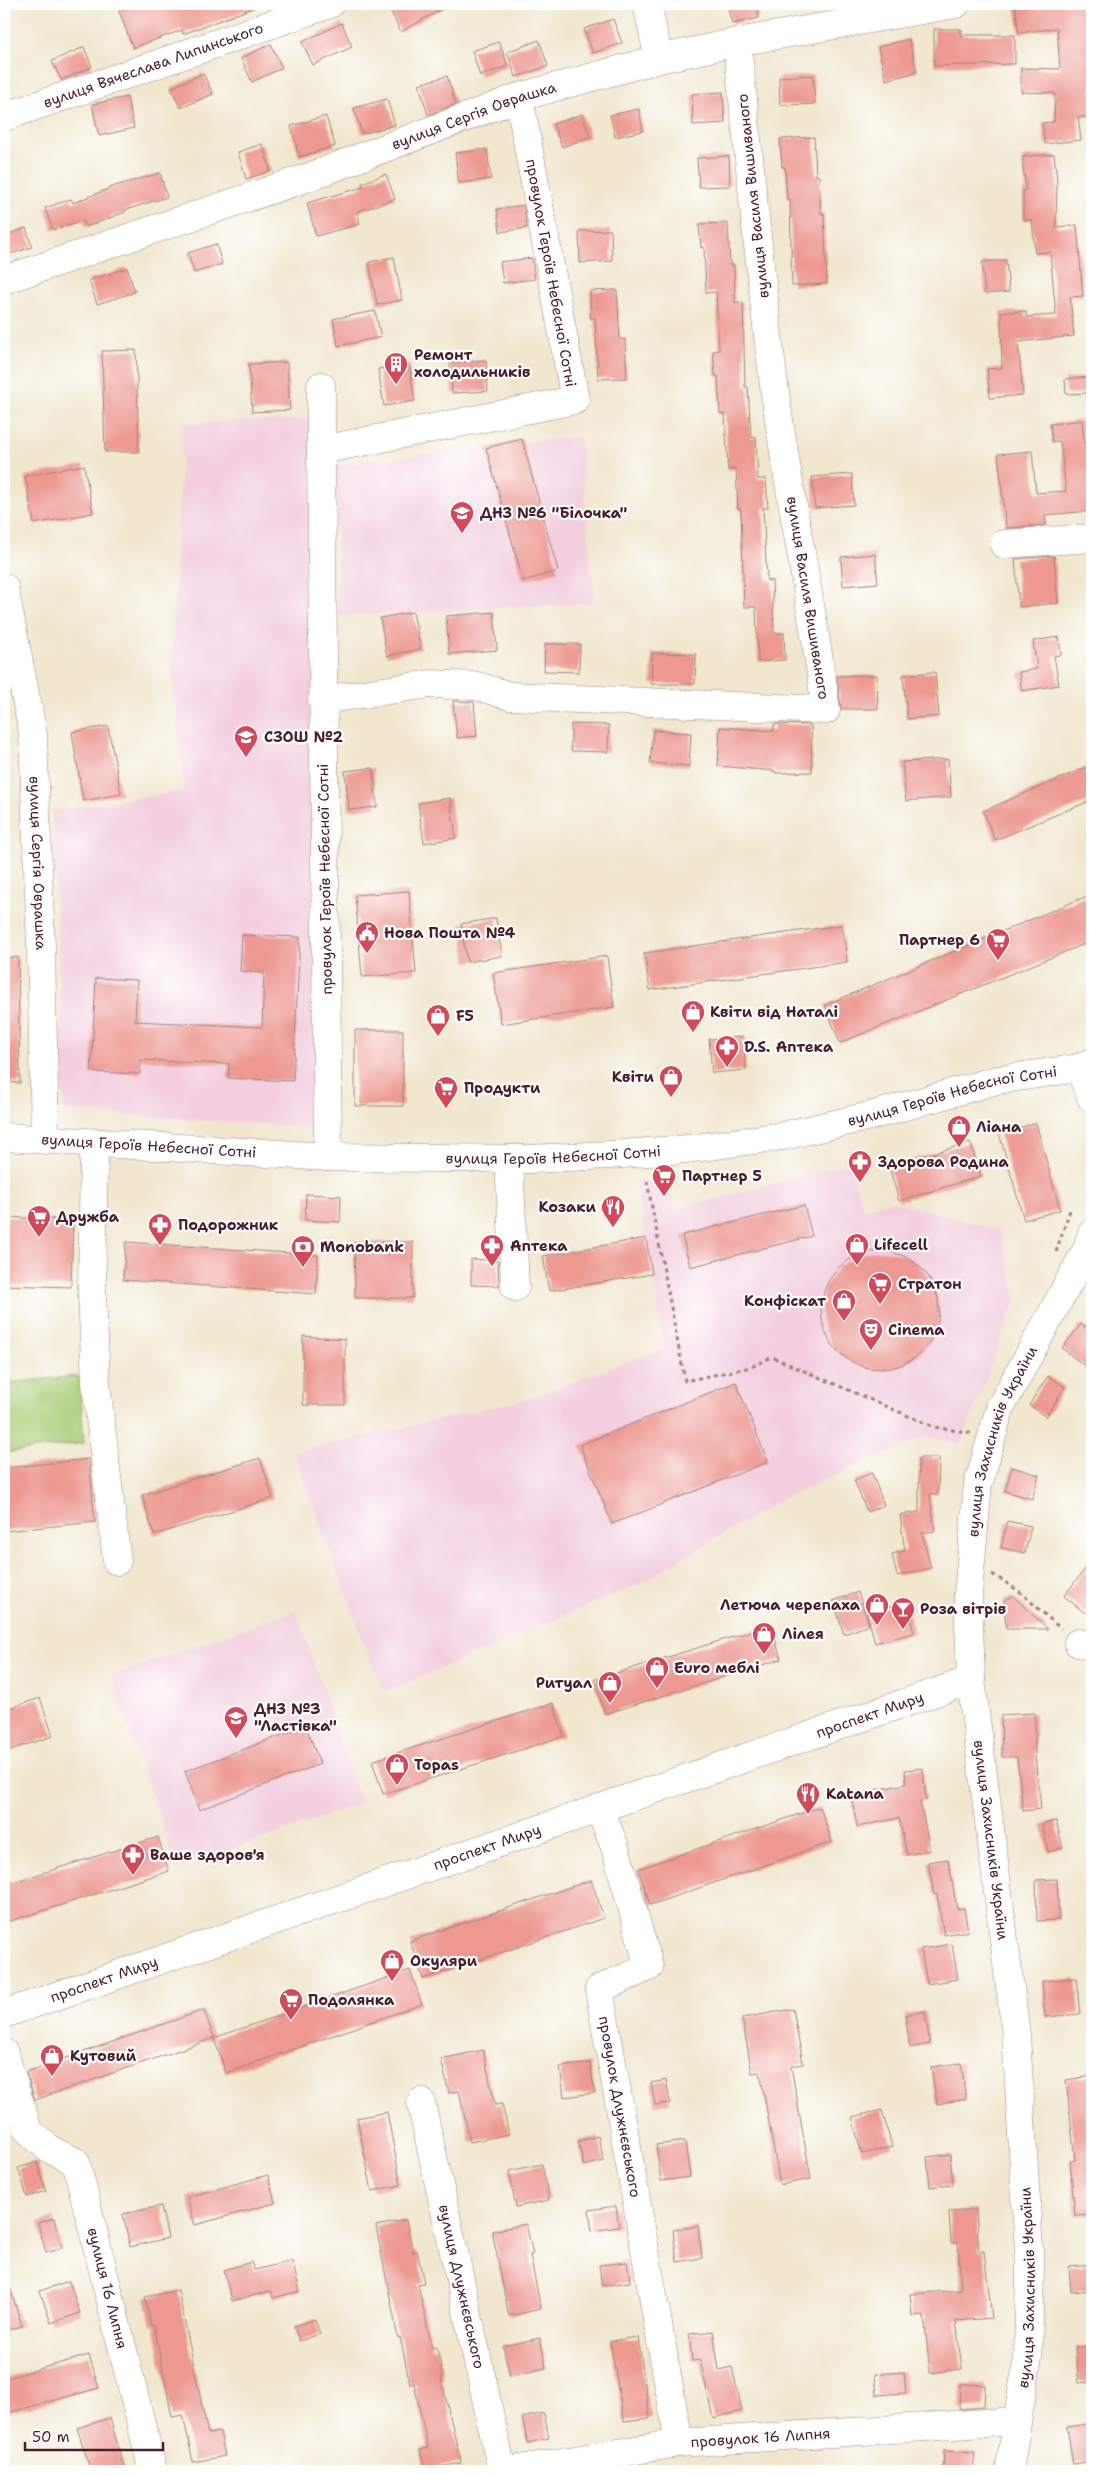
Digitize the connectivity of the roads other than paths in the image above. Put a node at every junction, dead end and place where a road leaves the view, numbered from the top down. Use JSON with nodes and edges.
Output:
{"nodes":[{"id":1,"x":330,"y":4,"type":"edge"},
{"id":2,"x":647,"y":4,"type":"edge"},
{"id":3,"x":956,"y":4,"type":"edge"},
{"id":4,"x":737,"y":42,"type":"junction"},
{"id":5,"x":659,"y":59,"type":"junction"},
{"id":6,"x":519,"y":97,"type":"junction"},
{"id":7,"x":4,"y":118,"type":"edge"},
{"id":8,"x":4,"y":280,"type":"edge"},
{"id":9,"x":320,"y":386,"type":"dead end"},
{"id":10,"x":321,"y":450,"type":"junction"},
{"id":11,"x":1092,"y":538,"type":"edge"},
{"id":12,"x":1004,"y":544,"type":"dead end"},
{"id":13,"x":4,"y":587,"type":"edge"},
{"id":14,"x":322,"y":700,"type":"junction"},
{"id":15,"x":1085,"y":1065,"type":"edge"},
{"id":16,"x":1092,"y":1099,"type":"edge"},
{"id":17,"x":4,"y":1137,"type":"edge"},
{"id":18,"x":45,"y":1140,"type":"junction"},
{"id":19,"x":94,"y":1143,"type":"junction"},
{"id":20,"x":328,"y":1157,"type":"junction"},
{"id":21,"x":509,"y":1159,"type":"junction"},
{"id":22,"x":1092,"y":1233,"type":"edge"},
{"id":23,"x":515,"y":1287,"type":"dead end"},
{"id":24,"x":117,"y":1562,"type":"dead end"},
{"id":25,"x":971,"y":1680,"type":"junction"},
{"id":26,"x":600,"y":1808,"type":"junction"},
{"id":27,"x":4,"y":2014,"type":"edge"},
{"id":28,"x":4,"y":2053,"type":"edge"},
{"id":29,"x":421,"y":2102,"type":"dead end"},
{"id":30,"x":1017,"y":2421,"type":"junction"},
{"id":31,"x":679,"y":2443,"type":"junction"},
{"id":32,"x":153,"y":2471,"type":"edge"},
{"id":33,"x":502,"y":2471,"type":"edge"},
{"id":34,"x":507,"y":2471,"type":"edge"},
{"id":35,"x":1009,"y":2471,"type":"edge"}],
"edges":[{"from":1,"to":7,"type":"street","name":"вулиця Вячеслава Липинського"},
{"from":2,"to":5,"type":"street"},
{"from":3,"to":4,"type":"street","name":"вулиця Сергія Оврашка"},
{"from":4,"to":5,"type":"street","name":"вулиця Сергія Оврашка"},
{"from":4,"to":14,"type":"street","name":"вулиця Василя Вишиваного"},
{"from":5,"to":6,"type":"street","name":"вулиця Сергія Оврашка"},
{"from":6,"to":8,"type":"street","name":"вулиця Сергія Оврашка"},
{"from":6,"to":10,"type":"street","name":"провулок Героїв Небесної Сотні"},
{"from":9,"to":10,"type":"street","name":"провулок Героїв Небесної Сотні"},
{"from":10,"to":14,"type":"street","name":"провулок Героїв Небесної Сотні"},
{"from":11,"to":12,"type":"street"},
{"from":13,"to":18,"type":"street","name":"вулиця Сергія Оврашка"},
{"from":14,"to":20,"type":"street","name":"провулок Героїв Небесної Сотні"},
{"from":15,"to":16,"type":"street"},
{"from":15,"to":21,"type":"street","name":"вулиця Героїв Небесної Сотні"},
{"from":17,"to":18,"type":"street","name":"вулиця Героїв Небесної Сотні"},
{"from":18,"to":19,"type":"street","name":"вулиця Героїв Небесної Сотні"},
{"from":19,"to":20,"type":"street","name":"вулиця Героїв Небесної Сотні"},
{"from":19,"to":24,"type":"street"},
{"from":20,"to":21,"type":"street","name":"вулиця Героїв Небесної Сотні"},
{"from":21,"to":23,"type":"street"},
{"from":22,"to":25,"type":"street","name":"вулиця Захисників України"},
{"from":25,"to":26,"type":"street","name":"проспект Миру"},
{"from":25,"to":30,"type":"street","name":"вулиця Захисників України"},
{"from":26,"to":27,"type":"street","name":"проспект Миру"},
{"from":26,"to":31,"type":"street","name":"провулок Длужнєвського"},
{"from":28,"to":32,"type":"street","name":"вулиця 16 Липня"},
{"from":29,"to":33,"type":"street","name":"вулиця Длужнєвського"},
{"from":30,"to":31,"type":"street","name":"провулок 16 Липня"},
{"from":30,"to":35,"type":"street","name":"вулиця Захисників України"},
{"from":31,"to":34,"type":"street","name":"провулок 16 Липня"}]}
